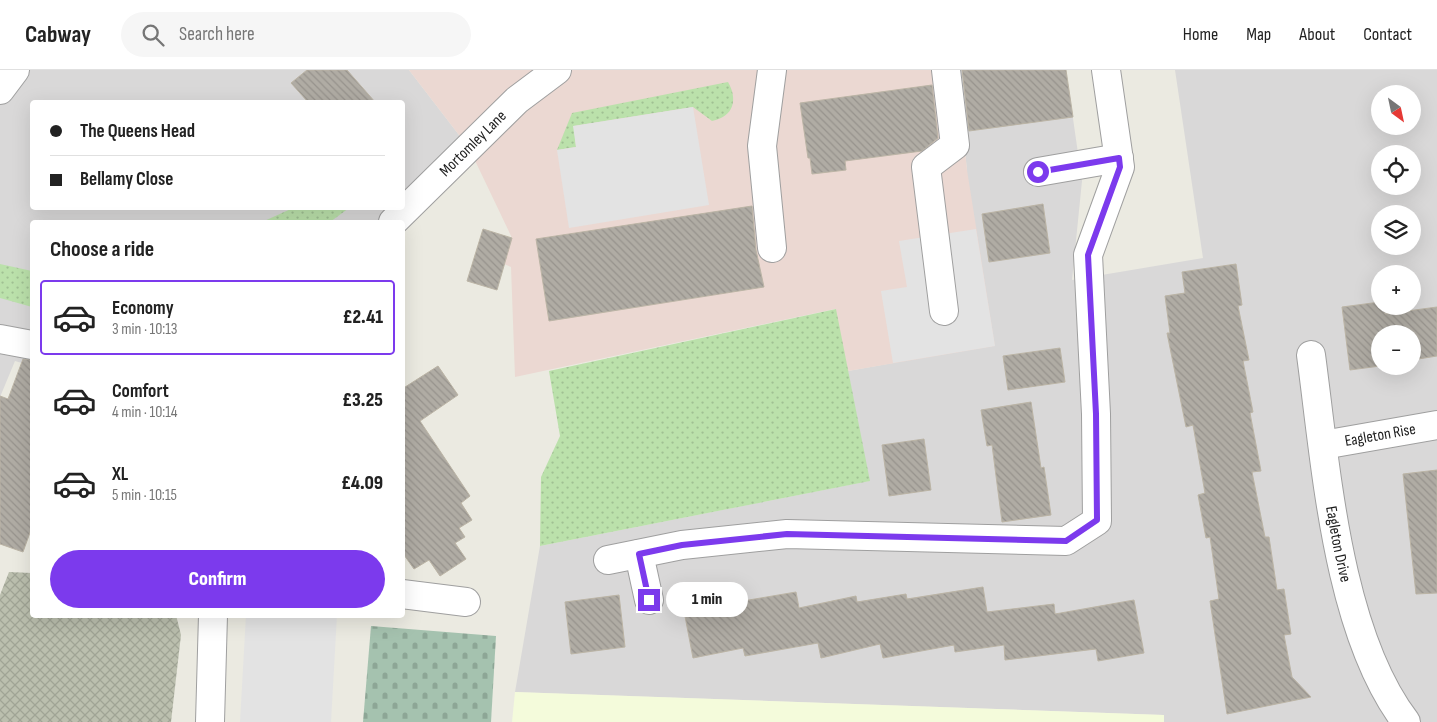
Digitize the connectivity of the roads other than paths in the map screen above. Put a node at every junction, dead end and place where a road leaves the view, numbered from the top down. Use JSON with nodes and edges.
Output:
{"nodes":[{"id":1,"x":15,"y":70,"type":"edge"},
{"id":2,"x":558,"y":70,"type":"edge"},
{"id":3,"x":772,"y":70,"type":"edge"},
{"id":4,"x":946,"y":70,"type":"edge"},
{"id":5,"x":1106,"y":70,"type":"edge"},
{"id":6,"x":0,"y":90,"type":"edge"},
{"id":7,"x":1119,"y":158,"type":"junction"},
{"id":8,"x":1038,"y":172,"type":"dead end"},
{"id":9,"x":395,"y":220,"type":"edge"},
{"id":10,"x":772,"y":248,"type":"dead end"},
{"id":11,"x":944,"y":312,"type":"dead end"},
{"id":12,"x":0,"y":339,"type":"edge"},
{"id":13,"x":30,"y":345,"type":"edge"},
{"id":14,"x":1311,"y":355,"type":"dead end"},
{"id":15,"x":1437,"y":425,"type":"edge"},
{"id":16,"x":1323,"y":445,"type":"junction"},
{"id":17,"x":639,"y":554,"type":"junction"},
{"id":18,"x":608,"y":560,"type":"dead end"},
{"id":19,"x":405,"y":594,"type":"edge"},
{"id":20,"x":649,"y":600,"type":"dead end"},
{"id":21,"x":466,"y":602,"type":"dead end"},
{"id":22,"x":213,"y":618,"type":"edge"},
{"id":23,"x":210,"y":722,"type":"edge"},
{"id":24,"x":1406,"y":722,"type":"edge"}],
"edges":[{"from":1,"to":6,"type":"street"},
{"from":2,"to":9,"type":"street","name":"Mortomley Lane"},
{"from":3,"to":10,"type":"street"},
{"from":4,"to":11,"type":"street"},
{"from":5,"to":7,"type":"street"},
{"from":7,"to":8,"type":"street"},
{"from":7,"to":17,"type":"street"},
{"from":12,"to":13,"type":"street"},
{"from":14,"to":16,"type":"street","name":"Eagleton Drive"},
{"from":15,"to":16,"type":"street","name":"Eagleton Rise"},
{"from":16,"to":24,"type":"street","name":"Eagleton Drive"},
{"from":17,"to":18,"type":"street"},
{"from":17,"to":20,"type":"street"},
{"from":19,"to":21,"type":"street"},
{"from":22,"to":23,"type":"street"}]}
